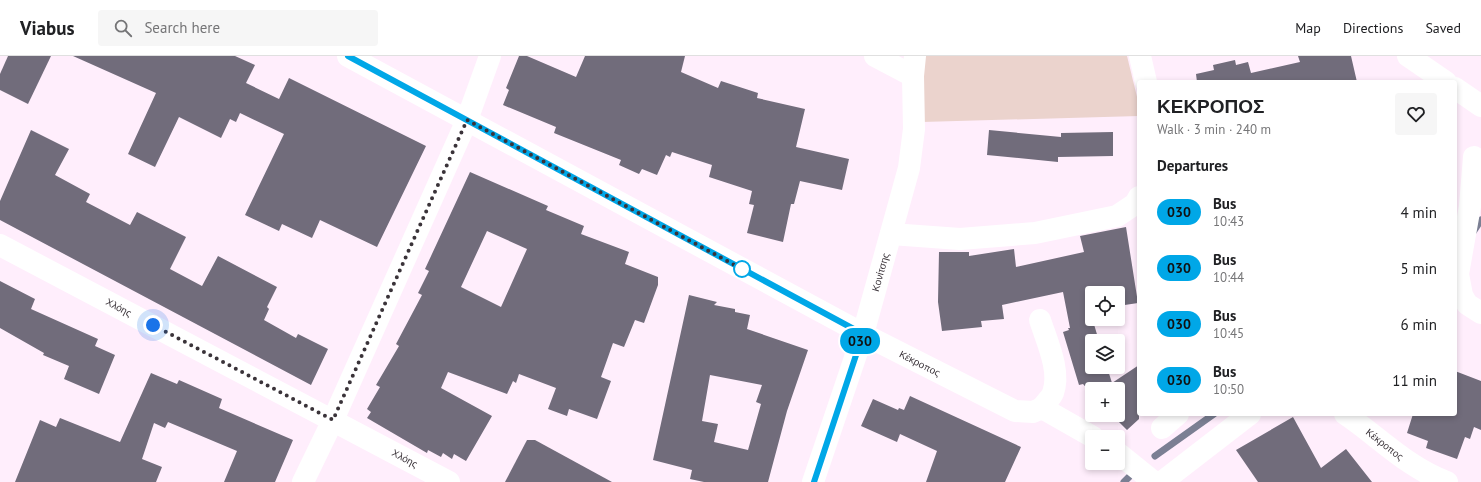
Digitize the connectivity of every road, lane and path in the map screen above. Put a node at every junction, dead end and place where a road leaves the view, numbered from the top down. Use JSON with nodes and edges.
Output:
{"nodes":[{"id":1,"x":348,"y":56,"type":"edge"},
{"id":2,"x":490,"y":56,"type":"edge"},
{"id":3,"x":874,"y":56,"type":"edge"},
{"id":4,"x":1408,"y":56,"type":"edge"},
{"id":5,"x":1146,"y":58,"type":"edge"},
{"id":6,"x":914,"y":66,"type":"edge"},
{"id":7,"x":1146,"y":80,"type":"edge"},
{"id":8,"x":1443,"y":80,"type":"edge"},
{"id":9,"x":1457,"y":89,"type":"edge"},
{"id":10,"x":1481,"y":106,"type":"edge"},
{"id":11,"x":467,"y":120,"type":"junction"},
{"id":12,"x":1478,"y":151,"type":"edge"},
{"id":13,"x":1457,"y":171,"type":"edge"},
{"id":14,"x":1137,"y":200,"type":"edge"},
{"id":15,"x":891,"y":234,"type":"junction"},
{"id":16,"x":0,"y":245,"type":"edge"},
{"id":17,"x":1481,"y":313,"type":"edge"},
{"id":18,"x":1040,"y":320,"type":"dead end"},
{"id":19,"x":863,"y":334,"type":"junction"},
{"id":20,"x":1042,"y":408,"type":"junction"},
{"id":21,"x":1247,"y":416,"type":"edge"},
{"id":22,"x":1348,"y":416,"type":"edge"},
{"id":23,"x":333,"y":420,"type":"junction"},
{"id":24,"x":1085,"y":432,"type":"edge"},
{"id":25,"x":1125,"y":459,"type":"edge"},
{"id":26,"x":303,"y":482,"type":"edge"},
{"id":27,"x":449,"y":482,"type":"edge"},
{"id":28,"x":814,"y":482,"type":"edge"},
{"id":29,"x":1154,"y":482,"type":"edge"},
{"id":30,"x":1162,"y":482,"type":"edge"},
{"id":31,"x":1447,"y":482,"type":"edge"}],
"edges":[{"from":1,"to":11,"type":"street","name":"Κέκροπος"},
{"from":2,"to":11,"type":"street"},
{"from":3,"to":6,"type":"street"},
{"from":4,"to":8,"type":"street"},
{"from":5,"to":7,"type":"street"},
{"from":6,"to":15,"type":"street","name":"Κονίτσης"},
{"from":9,"to":10,"type":"street"},
{"from":11,"to":19,"type":"street","name":"Κέκροπος"},
{"from":11,"to":23,"type":"street"},
{"from":12,"to":13,"type":"street"},
{"from":12,"to":17,"type":"street"},
{"from":14,"to":15,"type":"street"},
{"from":15,"to":19,"type":"street","name":"Κονίτσης"},
{"from":16,"to":23,"type":"street","name":"Χλόης"},
{"from":18,"to":20,"type":"street"},
{"from":19,"to":20,"type":"street","name":"Κέκροπος"},
{"from":19,"to":28,"type":"street","name":"Κονίτσης"},
{"from":20,"to":24,"type":"street"},
{"from":21,"to":30,"type":"street"},
{"from":22,"to":31,"type":"street","name":"Κέκροπος"},
{"from":23,"to":26,"type":"street"},
{"from":23,"to":27,"type":"street","name":"Χλόης"},
{"from":25,"to":29,"type":"street"}]}
